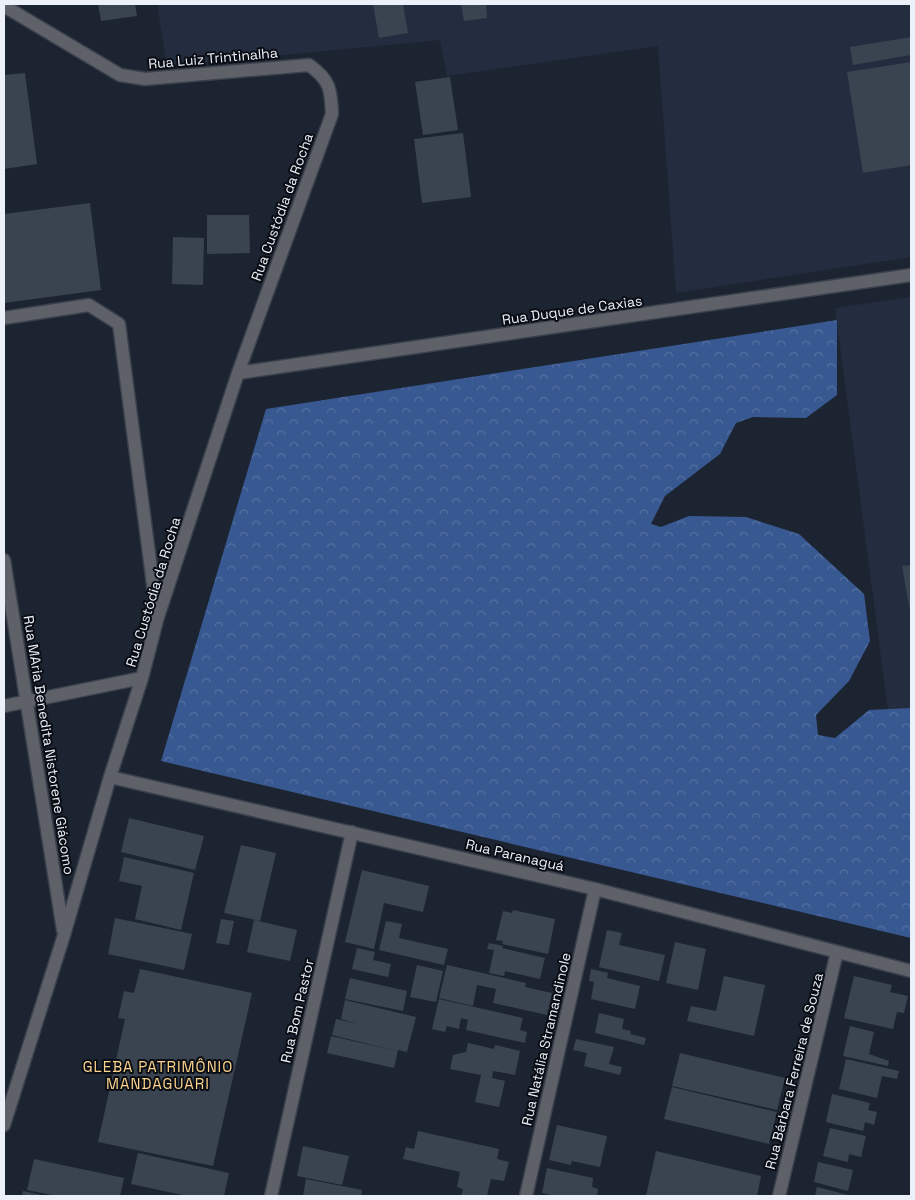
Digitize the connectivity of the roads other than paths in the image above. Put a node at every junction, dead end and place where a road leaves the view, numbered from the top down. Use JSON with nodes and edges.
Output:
{"nodes":[{"id":1,"x":4,"y":6,"type":"edge"},
{"id":2,"x":321,"y":73,"type":"joint"},
{"id":3,"x":911,"y":275,"type":"edge"},
{"id":4,"x":4,"y":318,"type":"edge"},
{"id":5,"x":238,"y":373,"type":"junction"},
{"id":6,"x":4,"y":560,"type":"edge"},
{"id":7,"x":157,"y":620,"type":"junction"},
{"id":8,"x":142,"y":678,"type":"junction"},
{"id":9,"x":27,"y":701,"type":"junction"},
{"id":10,"x":4,"y":706,"type":"edge"},
{"id":11,"x":110,"y":777,"type":"junction"},
{"id":12,"x":352,"y":832,"type":"junction"},
{"id":13,"x":595,"y":889,"type":"junction"},
{"id":14,"x":64,"y":935,"type":"junction"},
{"id":15,"x":838,"y":952,"type":"junction"},
{"id":16,"x":911,"y":971,"type":"edge"},
{"id":17,"x":9,"y":1092,"type":"edge"},
{"id":18,"x":4,"y":1125,"type":"edge"},
{"id":19,"x":271,"y":1196,"type":"edge"},
{"id":20,"x":526,"y":1196,"type":"edge"},
{"id":21,"x":779,"y":1196,"type":"edge"}],
"edges":[{"from":1,"to":2,"type":"street","name":"Rua Luiz Trintinalha"},
{"from":2,"to":5,"type":"street","name":"Rua Custódia da Rocha"},
{"from":3,"to":5,"type":"street","name":"Rua Duque de Caxias"},
{"from":4,"to":7,"type":"street"},
{"from":5,"to":7,"type":"street","name":"Rua Custódia da Rocha"},
{"from":6,"to":9,"type":"street","name":"Rua MAria Benedita Nistorene Giácomo"},
{"from":7,"to":8,"type":"street","name":"Rua Custódia da Rocha"},
{"from":8,"to":9,"type":"street"},
{"from":8,"to":11,"type":"street","name":"Rua Custódia da Rocha"},
{"from":9,"to":10,"type":"street"},
{"from":9,"to":14,"type":"street","name":"Rua MAria Benedita Nistorene Giácomo"},
{"from":11,"to":12,"type":"street","name":"Rua Paranaguá"},
{"from":11,"to":14,"type":"street","name":"Rua Custódia da Rocha"},
{"from":12,"to":13,"type":"street","name":"Rua Paranaguá"},
{"from":12,"to":19,"type":"street","name":"Rua Bom Pastor"},
{"from":13,"to":15,"type":"street","name":"Rua Paranaguá"},
{"from":13,"to":20,"type":"street","name":"Rua Natália Stramandinole"},
{"from":14,"to":17,"type":"street","name":"Rua Custódia da Rocha"},
{"from":15,"to":16,"type":"street","name":"Rua Paranaguá"},
{"from":15,"to":21,"type":"street","name":"Rua Bárbara Ferreira de Souza"},
{"from":17,"to":18,"type":"street","name":"Rua Custódia da Rocha"}]}
